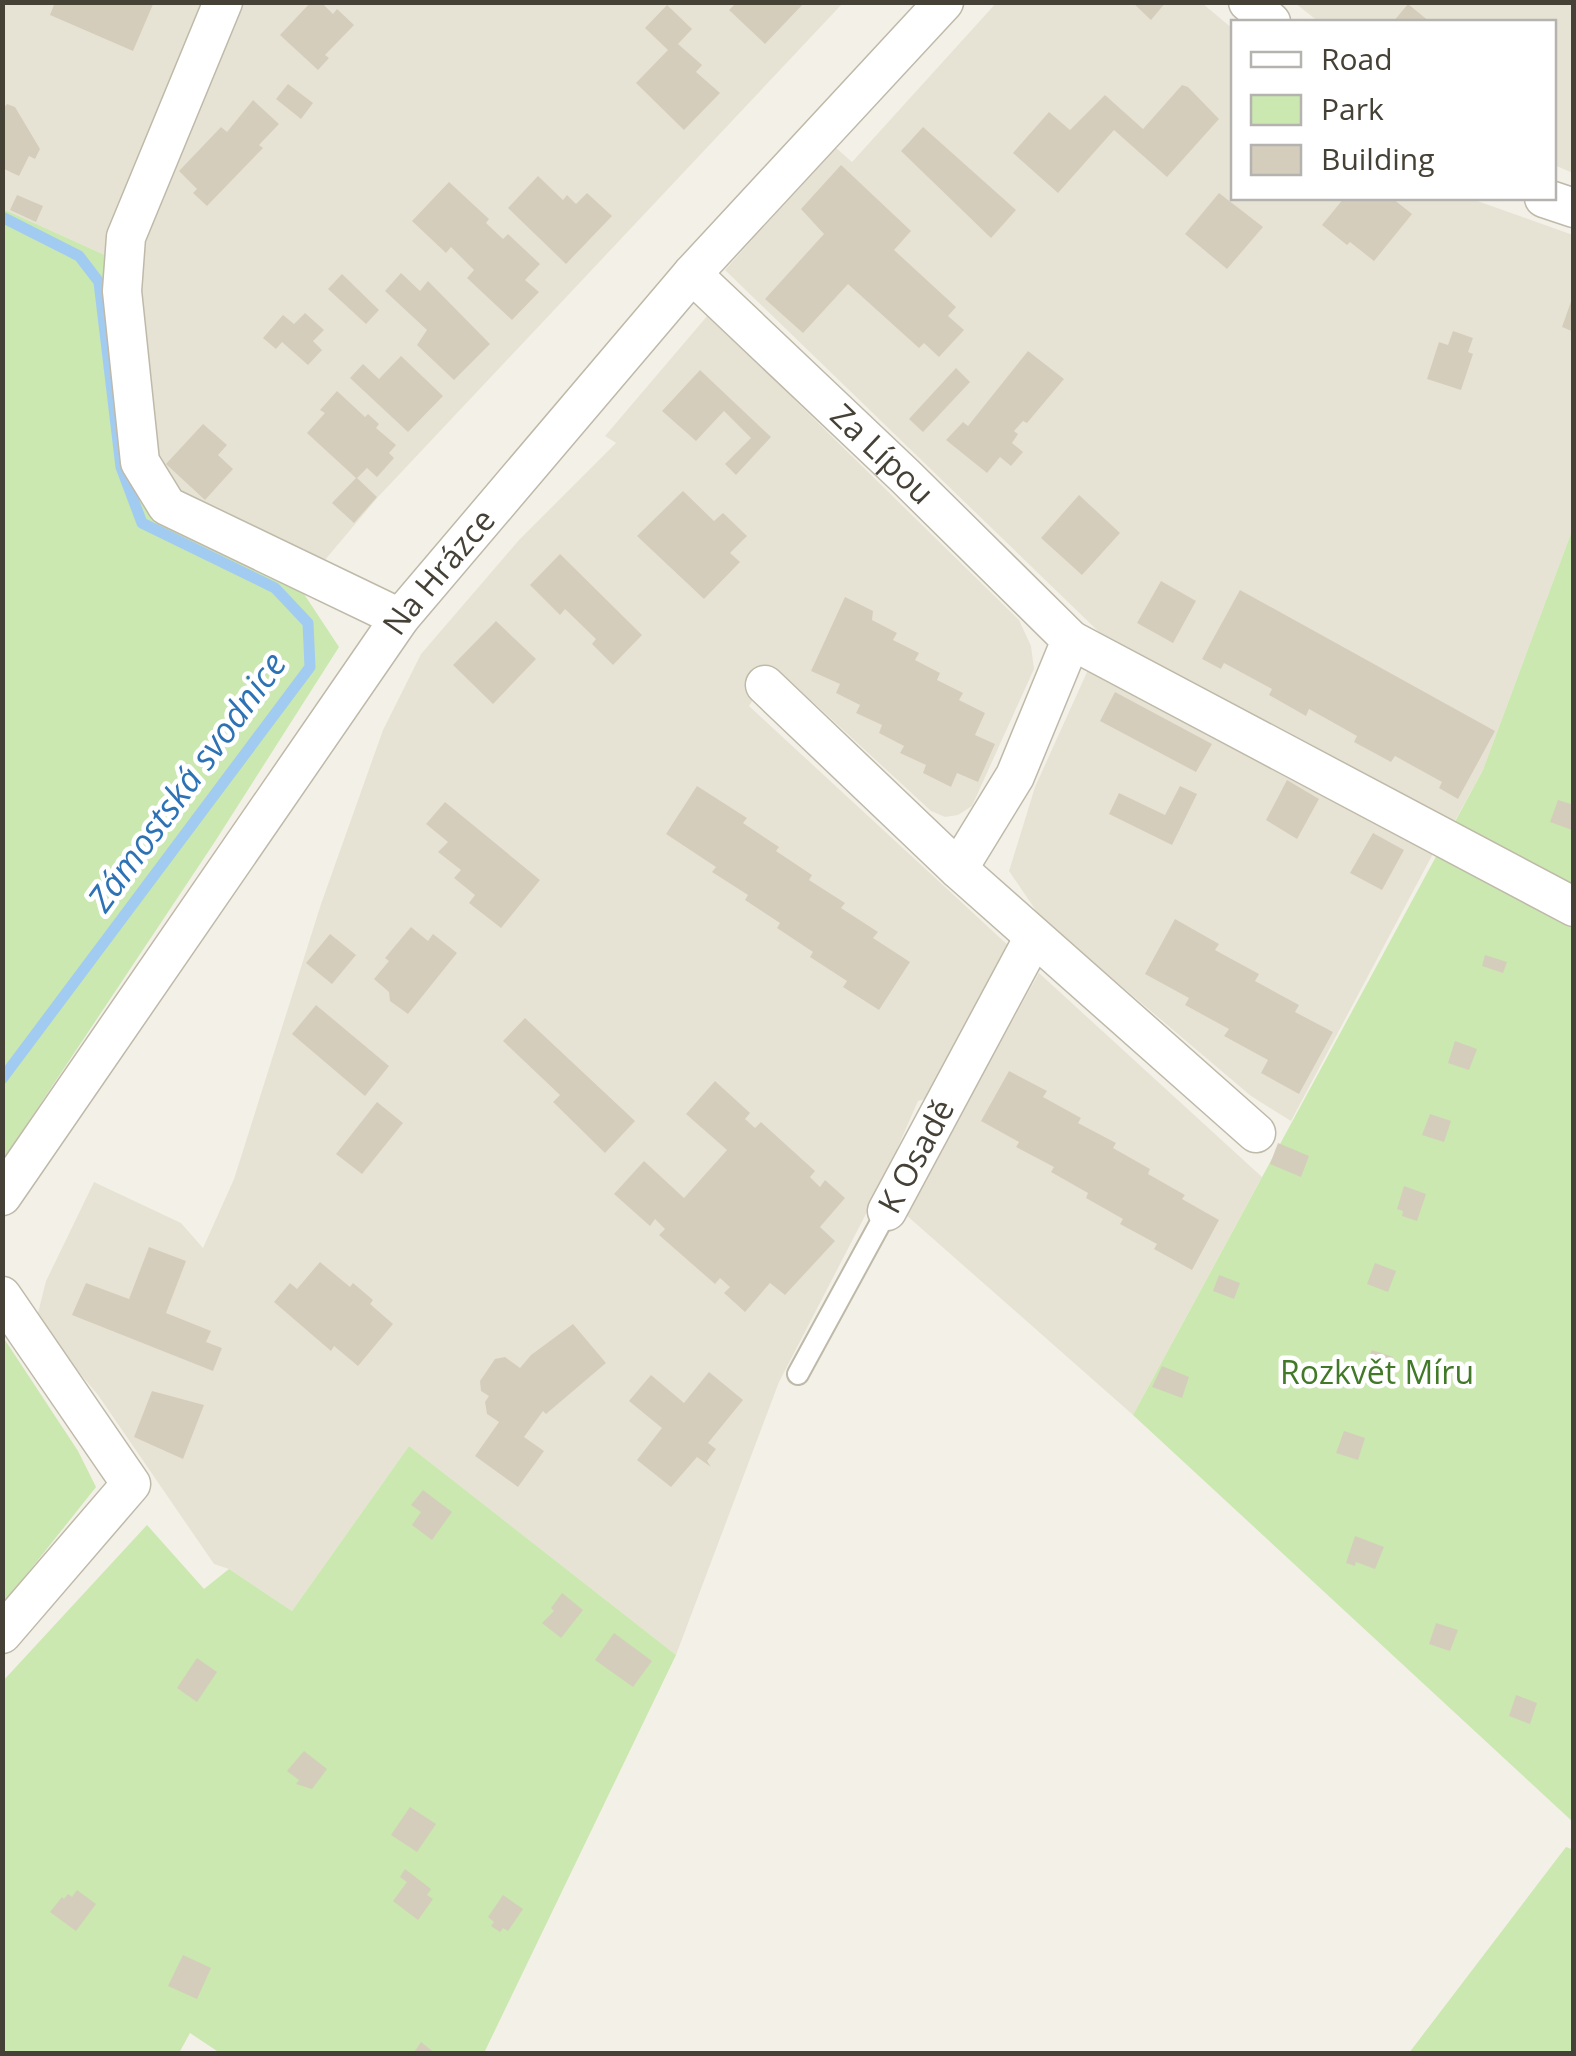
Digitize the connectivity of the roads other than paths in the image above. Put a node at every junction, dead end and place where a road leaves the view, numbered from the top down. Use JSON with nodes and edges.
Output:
{"nodes":[{"id":1,"x":223,"y":2,"type":"edge"},
{"id":2,"x":944,"y":2,"type":"edge"},
{"id":3,"x":1248,"y":2,"type":"edge"},
{"id":4,"x":1269,"y":20,"type":"edge"},
{"id":5,"x":1550,"y":200,"type":"edge"},
{"id":6,"x":1574,"y":208,"type":"edge"},
{"id":7,"x":692,"y":274,"type":"junction"},
{"id":8,"x":400,"y":618,"type":"junction"},
{"id":9,"x":1071,"y":640,"type":"junction"},
{"id":10,"x":764,"y":686,"type":"dead end"},
{"id":11,"x":958,"y":869,"type":"junction"},
{"id":12,"x":1574,"y":907,"type":"edge"},
{"id":13,"x":1034,"y":938,"type":"junction"},
{"id":14,"x":1256,"y":1133,"type":"dead end"},
{"id":15,"x":2,"y":1196,"type":"edge"},
{"id":16,"x":886,"y":1211,"type":"joint"},
{"id":17,"x":2,"y":1296,"type":"edge"},
{"id":18,"x":798,"y":1374,"type":"dead end"},
{"id":19,"x":2,"y":1634,"type":"edge"}],
"edges":[{"from":1,"to":8,"type":"street"},
{"from":2,"to":7,"type":"street","name":"Na Hrázce"},
{"from":3,"to":4,"type":"street"},
{"from":5,"to":6,"type":"street"},
{"from":7,"to":8,"type":"street","name":"Na Hrázce"},
{"from":7,"to":9,"type":"street","name":"Za Lípou"},
{"from":8,"to":15,"type":"street","name":"Na Hrázce"},
{"from":9,"to":11,"type":"street"},
{"from":9,"to":12,"type":"street","name":"Za Lípou"},
{"from":10,"to":11,"type":"street"},
{"from":11,"to":13,"type":"street"},
{"from":13,"to":14,"type":"street"},
{"from":13,"to":16,"type":"street","name":"K Osadě"},
{"from":16,"to":18,"type":"lane","name":"K Osadě"},
{"from":17,"to":19,"type":"street"}]}
